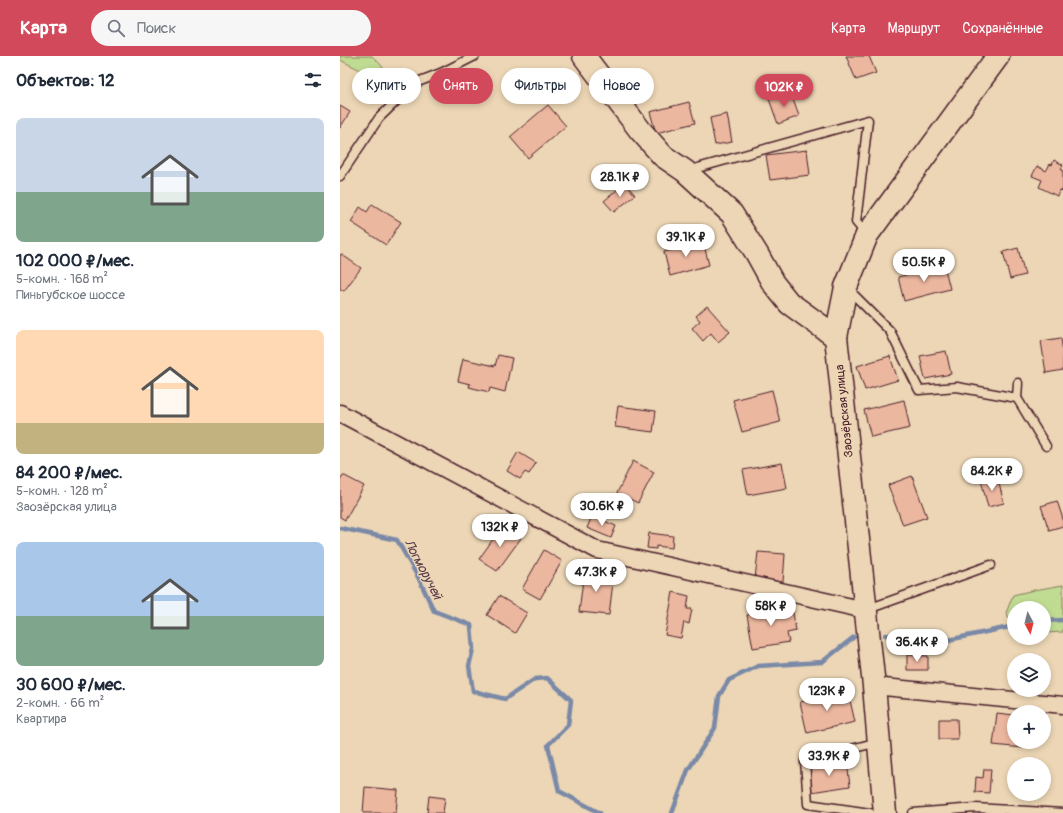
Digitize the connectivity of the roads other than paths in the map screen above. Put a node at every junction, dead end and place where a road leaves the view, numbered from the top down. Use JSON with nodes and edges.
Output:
{"nodes":[{"id":1,"x":475,"y":56,"type":"edge"},
{"id":2,"x":584,"y":56,"type":"edge"},
{"id":3,"x":998,"y":56,"type":"edge"},
{"id":4,"x":685,"y":171,"type":"junction"},
{"id":5,"x":340,"y":176,"type":"edge"},
{"id":6,"x":866,"y":235,"type":"junction"},
{"id":7,"x":846,"y":287,"type":"junction"},
{"id":8,"x":836,"y":337,"type":"junction"},
{"id":9,"x":1018,"y":383,"type":"dead end"},
{"id":10,"x":1018,"y":398,"type":"junction"},
{"id":11,"x":340,"y":413,"type":"edge"},
{"id":12,"x":1046,"y":446,"type":"dead end"},
{"id":13,"x":991,"y":565,"type":"dead end"},
{"id":14,"x":865,"y":610,"type":"junction"},
{"id":15,"x":874,"y":686,"type":"junction"},
{"id":16,"x":1063,"y":705,"type":"edge"},
{"id":17,"x":879,"y":742,"type":"junction"},
{"id":18,"x":1063,"y":812,"type":"edge"},
{"id":19,"x":870,"y":813,"type":"edge"},
{"id":20,"x":885,"y":813,"type":"edge"},
{"id":21,"x":913,"y":813,"type":"edge"}],
"edges":[{"from":1,"to":5,"type":"lane"},
{"from":2,"to":4,"type":"street"},
{"from":3,"to":6,"type":"street","name":"Заозёрская улица"},
{"from":4,"to":6,"type":"lane"},
{"from":4,"to":8,"type":"street"},
{"from":6,"to":7,"type":"street","name":"Заозёрская улица"},
{"from":7,"to":8,"type":"street","name":"Заозёрская улица"},
{"from":7,"to":10,"type":"lane"},
{"from":8,"to":14,"type":"street","name":"Заозёрская улица"},
{"from":9,"to":10,"type":"lane"},
{"from":10,"to":12,"type":"lane"},
{"from":11,"to":14,"type":"street"},
{"from":13,"to":14,"type":"lane"},
{"from":14,"to":15,"type":"street","name":"Заозёрская улица"},
{"from":15,"to":16,"type":"street"},
{"from":15,"to":17,"type":"street","name":"Заозёрская улица"},
{"from":17,"to":19,"type":"lane"},
{"from":17,"to":20,"type":"street","name":"Заозёрская улица"},
{"from":18,"to":21,"type":"lane"}]}
